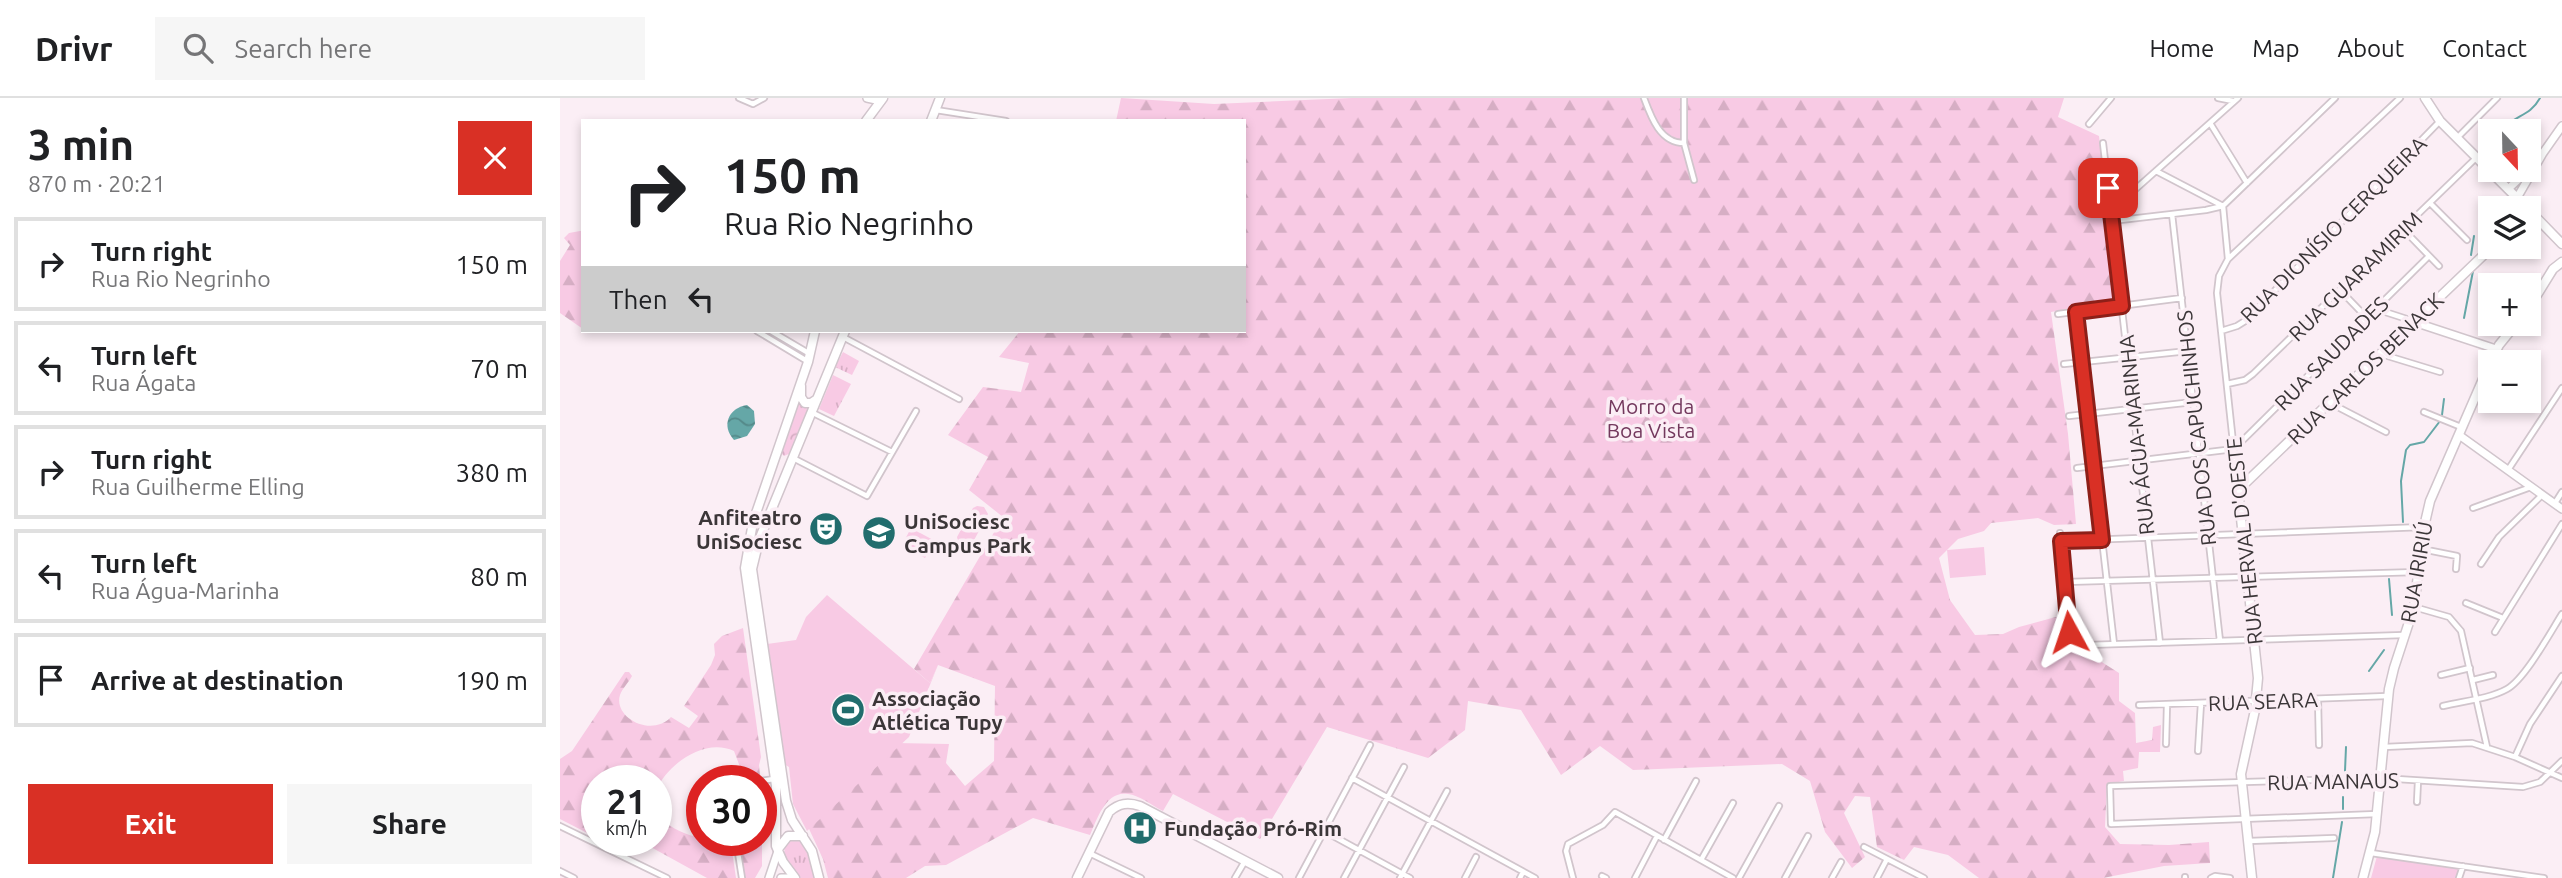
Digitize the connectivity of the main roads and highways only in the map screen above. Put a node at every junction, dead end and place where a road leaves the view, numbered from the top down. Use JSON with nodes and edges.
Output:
{"nodes":[{"id":1,"x":940,"y":98,"type":"edge"},
{"id":2,"x":2425,"y":98,"type":"edge"},
{"id":3,"x":882,"y":99,"type":"edge"},
{"id":4,"x":867,"y":119,"type":"edge"},
{"id":5,"x":932,"y":119,"type":"edge"},
{"id":6,"x":2515,"y":196,"type":"edge"},
{"id":7,"x":2541,"y":222,"type":"edge"},
{"id":8,"x":2562,"y":244,"type":"edge"},
{"id":9,"x":2479,"y":259,"type":"edge"},
{"id":10,"x":2562,"y":262,"type":"edge"},
{"id":11,"x":2541,"y":288,"type":"edge"},
{"id":12,"x":815,"y":333,"type":"edge"},
{"id":13,"x":844,"y":334,"type":"edge"},
{"id":14,"x":2506,"y":336,"type":"edge"},
{"id":15,"x":802,"y":380,"type":"junction"},
{"id":16,"x":817,"y":399,"type":"junction"},
{"id":17,"x":776,"y":454,"type":"junction"},
{"id":18,"x":793,"y":458,"type":"junction"},
{"id":19,"x":2238,"y":490,"type":"joint"},
{"id":20,"x":803,"y":836,"type":"junction"},
{"id":21,"x":778,"y":851,"type":"junction"},
{"id":22,"x":793,"y":878,"type":"edge"},
{"id":23,"x":819,"y":878,"type":"edge"},
{"id":24,"x":1077,"y":878,"type":"edge"},
{"id":25,"x":1278,"y":878,"type":"edge"},
{"id":26,"x":2252,"y":878,"type":"edge"},
{"id":27,"x":2363,"y":878,"type":"edge"}],
"edges":[{"from":1,"to":5,"type":"main road"},
{"from":2,"to":6,"type":"main road"},
{"from":3,"to":4,"type":"main road"},
{"from":7,"to":8,"type":"main road"},
{"from":9,"to":19,"type":"main road","name":"RUA CARLOS BENACK"},
{"from":10,"to":11,"type":"main road"},
{"from":12,"to":15,"type":"main road"},
{"from":13,"to":16,"type":"main road"},
{"from":14,"to":27,"type":"main road","name":"RUA IRIRIÚ"},
{"from":15,"to":16,"type":"main road"},
{"from":15,"to":17,"type":"main road"},
{"from":16,"to":18,"type":"main road"},
{"from":17,"to":18,"type":"main road"},
{"from":17,"to":21,"type":"main road"},
{"from":18,"to":20,"type":"main road"},
{"from":19,"to":26,"type":"main road","name":"RUA HERVAL D'OESTE"},
{"from":20,"to":21,"type":"main road"},
{"from":20,"to":23,"type":"main road"},
{"from":21,"to":22,"type":"main road"},
{"from":24,"to":25,"type":"main road"}]}
